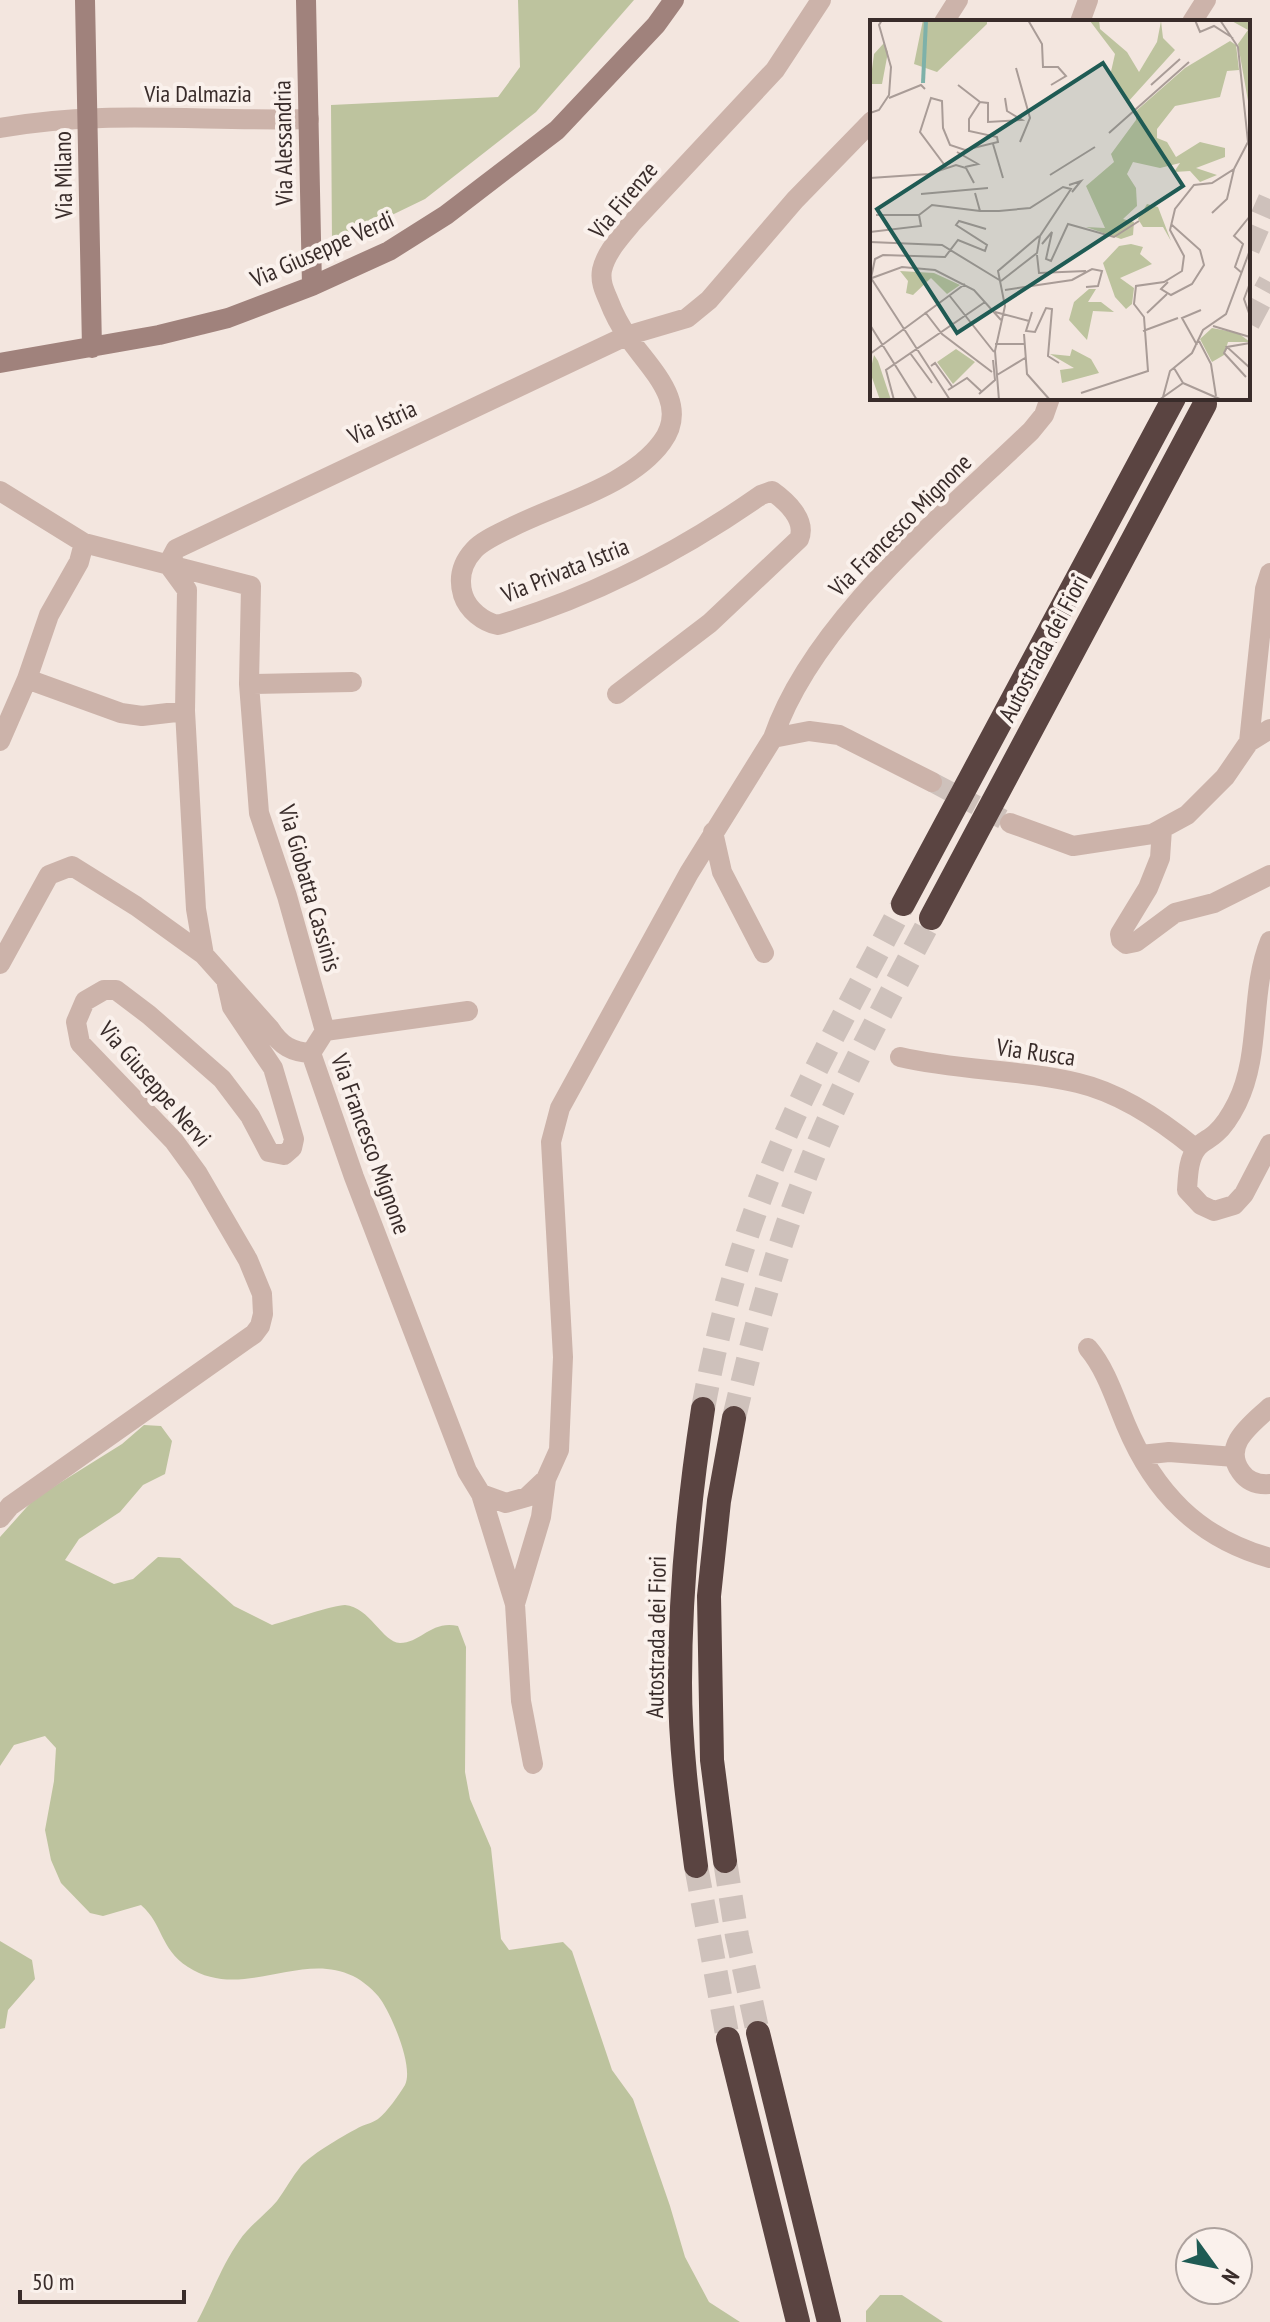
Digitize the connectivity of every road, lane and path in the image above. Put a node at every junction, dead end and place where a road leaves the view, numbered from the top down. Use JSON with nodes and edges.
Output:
{"nodes":[{"id":1,"x":85,"y":0,"type":"edge"},
{"id":2,"x":306,"y":0,"type":"edge"},
{"id":3,"x":674,"y":0,"type":"edge"},
{"id":4,"x":821,"y":0,"type":"edge"},
{"id":5,"x":958,"y":0,"type":"edge"},
{"id":6,"x":1088,"y":0,"type":"edge"},
{"id":7,"x":1206,"y":0,"type":"edge"},
{"id":8,"x":945,"y":20,"type":"edge"},
{"id":9,"x":1081,"y":20,"type":"edge"},
{"id":10,"x":1193,"y":20,"type":"edge"},
{"id":11,"x":88,"y":118,"type":"junction"},
{"id":12,"x":309,"y":119,"type":"junction"},
{"id":13,"x":870,"y":123,"type":"edge"},
{"id":14,"x":0,"y":128,"type":"edge"},
{"id":15,"x":312,"y":286,"type":"junction"},
{"id":16,"x":626,"y":336,"type":"junction"},
{"id":17,"x":92,"y":348,"type":"junction"},
{"id":18,"x":0,"y":363,"type":"edge"},
{"id":19,"x":1049,"y":400,"type":"edge"},
{"id":20,"x":1173,"y":400,"type":"edge"},
{"id":21,"x":1205,"y":404,"type":"dead end"},
{"id":22,"x":0,"y":491,"type":"edge"},
{"id":23,"x":84,"y":543,"type":"junction"},
{"id":24,"x":168,"y":564,"type":"junction"},
{"id":25,"x":1270,"y":573,"type":"edge"},
{"id":26,"x":27,"y":679,"type":"junction"},
{"id":27,"x":352,"y":682,"type":"dead end"},
{"id":28,"x":249,"y":684,"type":"junction"},
{"id":29,"x":617,"y":694,"type":"dead end"},
{"id":30,"x":1262,"y":695,"type":"edge"},
{"id":31,"x":185,"y":711,"type":"junction"},
{"id":32,"x":1270,"y":729,"type":"edge"},
{"id":33,"x":773,"y":738,"type":"junction"},
{"id":34,"x":0,"y":741,"type":"edge"},
{"id":35,"x":1249,"y":742,"type":"junction"},
{"id":36,"x":932,"y":782,"type":"tunnel mouth"},
{"id":37,"x":1010,"y":823,"type":"tunnel mouth"},
{"id":38,"x":1162,"y":829,"type":"junction"},
{"id":39,"x":713,"y":832,"type":"junction"},
{"id":40,"x":1270,"y":875,"type":"edge"},
{"id":41,"x":903,"y":904,"type":"tunnel mouth"},
{"id":42,"x":931,"y":918,"type":"tunnel mouth"},
{"id":43,"x":1270,"y":941,"type":"edge"},
{"id":44,"x":764,"y":953,"type":"dead end"},
{"id":45,"x":204,"y":955,"type":"junction"},
{"id":46,"x":0,"y":964,"type":"edge"},
{"id":47,"x":226,"y":980,"type":"junction"},
{"id":48,"x":468,"y":1011,"type":"dead end"},
{"id":49,"x":325,"y":1031,"type":"junction"},
{"id":50,"x":311,"y":1053,"type":"junction"},
{"id":51,"x":900,"y":1057,"type":"dead end"},
{"id":52,"x":1270,"y":1144,"type":"edge"},
{"id":53,"x":1196,"y":1149,"type":"junction"},
{"id":54,"x":1088,"y":1348,"type":"dead end"},
{"id":55,"x":1270,"y":1407,"type":"edge"},
{"id":56,"x":703,"y":1409,"type":"tunnel mouth"},
{"id":57,"x":734,"y":1418,"type":"tunnel mouth"},
{"id":58,"x":1141,"y":1455,"type":"junction"},
{"id":59,"x":1235,"y":1457,"type":"junction"},
{"id":60,"x":546,"y":1479,"type":"junction"},
{"id":61,"x":1270,"y":1484,"type":"edge"},
{"id":62,"x":481,"y":1494,"type":"junction"},
{"id":63,"x":0,"y":1518,"type":"edge"},
{"id":64,"x":1270,"y":1558,"type":"edge"},
{"id":65,"x":515,"y":1604,"type":"junction"},
{"id":66,"x":533,"y":1764,"type":"dead end"},
{"id":67,"x":725,"y":1861,"type":"tunnel mouth"},
{"id":68,"x":696,"y":1866,"type":"tunnel mouth"},
{"id":69,"x":758,"y":2033,"type":"tunnel mouth"},
{"id":70,"x":728,"y":2039,"type":"tunnel mouth"},
{"id":71,"x":798,"y":2322,"type":"edge"},
{"id":72,"x":829,"y":2322,"type":"edge"}],
"edges":[{"from":1,"to":11,"type":"street","name":"Via Milano"},
{"from":2,"to":12,"type":"street","name":"Via Alessandria"},
{"from":3,"to":15,"type":"street","name":"Via Giuseppe Verdi"},
{"from":4,"to":16,"type":"street","name":"Via Firenze"},
{"from":5,"to":8,"type":"street"},
{"from":6,"to":9,"type":"street"},
{"from":7,"to":10,"type":"street"},
{"from":11,"to":12,"type":"street","name":"Via Dalmazia"},
{"from":11,"to":14,"type":"street","name":"Via Dalmazia"},
{"from":11,"to":17,"type":"street","name":"Via Milano"},
{"from":12,"to":15,"type":"street","name":"Via Alessandria"},
{"from":13,"to":16,"type":"street"},
{"from":15,"to":17,"type":"street","name":"Via Giuseppe Verdi"},
{"from":16,"to":24,"type":"street","name":"Via Istria"},
{"from":16,"to":29,"type":"street","name":"Via Privata Istria"},
{"from":17,"to":18,"type":"street","name":"Via Giuseppe Verdi"},
{"from":19,"to":33,"type":"street","name":"Via Francesco Mignone"},
{"from":20,"to":41,"type":"highway","name":"Autostrada dei Fiori"},
{"from":21,"to":42,"type":"highway","name":"Autostrada dei Fiori"},
{"from":22,"to":23,"type":"street"},
{"from":23,"to":24,"type":"street"},
{"from":23,"to":26,"type":"street"},
{"from":24,"to":28,"type":"street","name":"Via Giobatta Cassinis"},
{"from":24,"to":31,"type":"street"},
{"from":25,"to":30,"type":"street"},
{"from":26,"to":31,"type":"street"},
{"from":26,"to":34,"type":"street"},
{"from":27,"to":28,"type":"street"},
{"from":28,"to":49,"type":"street","name":"Via Giobatta Cassinis"},
{"from":30,"to":35,"type":"street"},
{"from":31,"to":45,"type":"street"},
{"from":32,"to":35,"type":"street"},
{"from":33,"to":36,"type":"street"},
{"from":33,"to":39,"type":"street","name":"Via Francesco Mignone"},
{"from":35,"to":38,"type":"street"},
{"from":37,"to":38,"type":"street"},
{"from":38,"to":40,"type":"street"},
{"from":39,"to":44,"type":"street"},
{"from":39,"to":60,"type":"street","name":"Via Francesco Mignone"},
{"from":43,"to":53,"type":"street"},
{"from":45,"to":46,"type":"street","name":"Via Francesco Mignone"},
{"from":45,"to":47,"type":"street","name":"Via Francesco Mignone"},
{"from":47,"to":50,"type":"street","name":"Via Francesco Mignone"},
{"from":47,"to":63,"type":"street","name":"Via Giuseppe Nervi"},
{"from":48,"to":49,"type":"street","name":"Via Francesco Mignone"},
{"from":49,"to":50,"type":"street"},
{"from":50,"to":62,"type":"street","name":"Via Francesco Mignone"},
{"from":51,"to":53,"type":"street","name":"Via Rusca"},
{"from":52,"to":53,"type":"street"},
{"from":54,"to":58,"type":"street"},
{"from":55,"to":59,"type":"street"},
{"from":56,"to":68,"type":"highway","name":"Autostrada dei Fiori"},
{"from":57,"to":67,"type":"highway"},
{"from":58,"to":59,"type":"street"},
{"from":58,"to":64,"type":"street"},
{"from":59,"to":61,"type":"street"},
{"from":60,"to":62,"type":"street"},
{"from":60,"to":65,"type":"street","name":"Via Francesco Mignone"},
{"from":62,"to":65,"type":"street","name":"Via Francesco Mignone"},
{"from":65,"to":66,"type":"street","name":"Via Francesco Mignone"},
{"from":69,"to":72,"type":"highway"},
{"from":70,"to":71,"type":"highway"}]}
